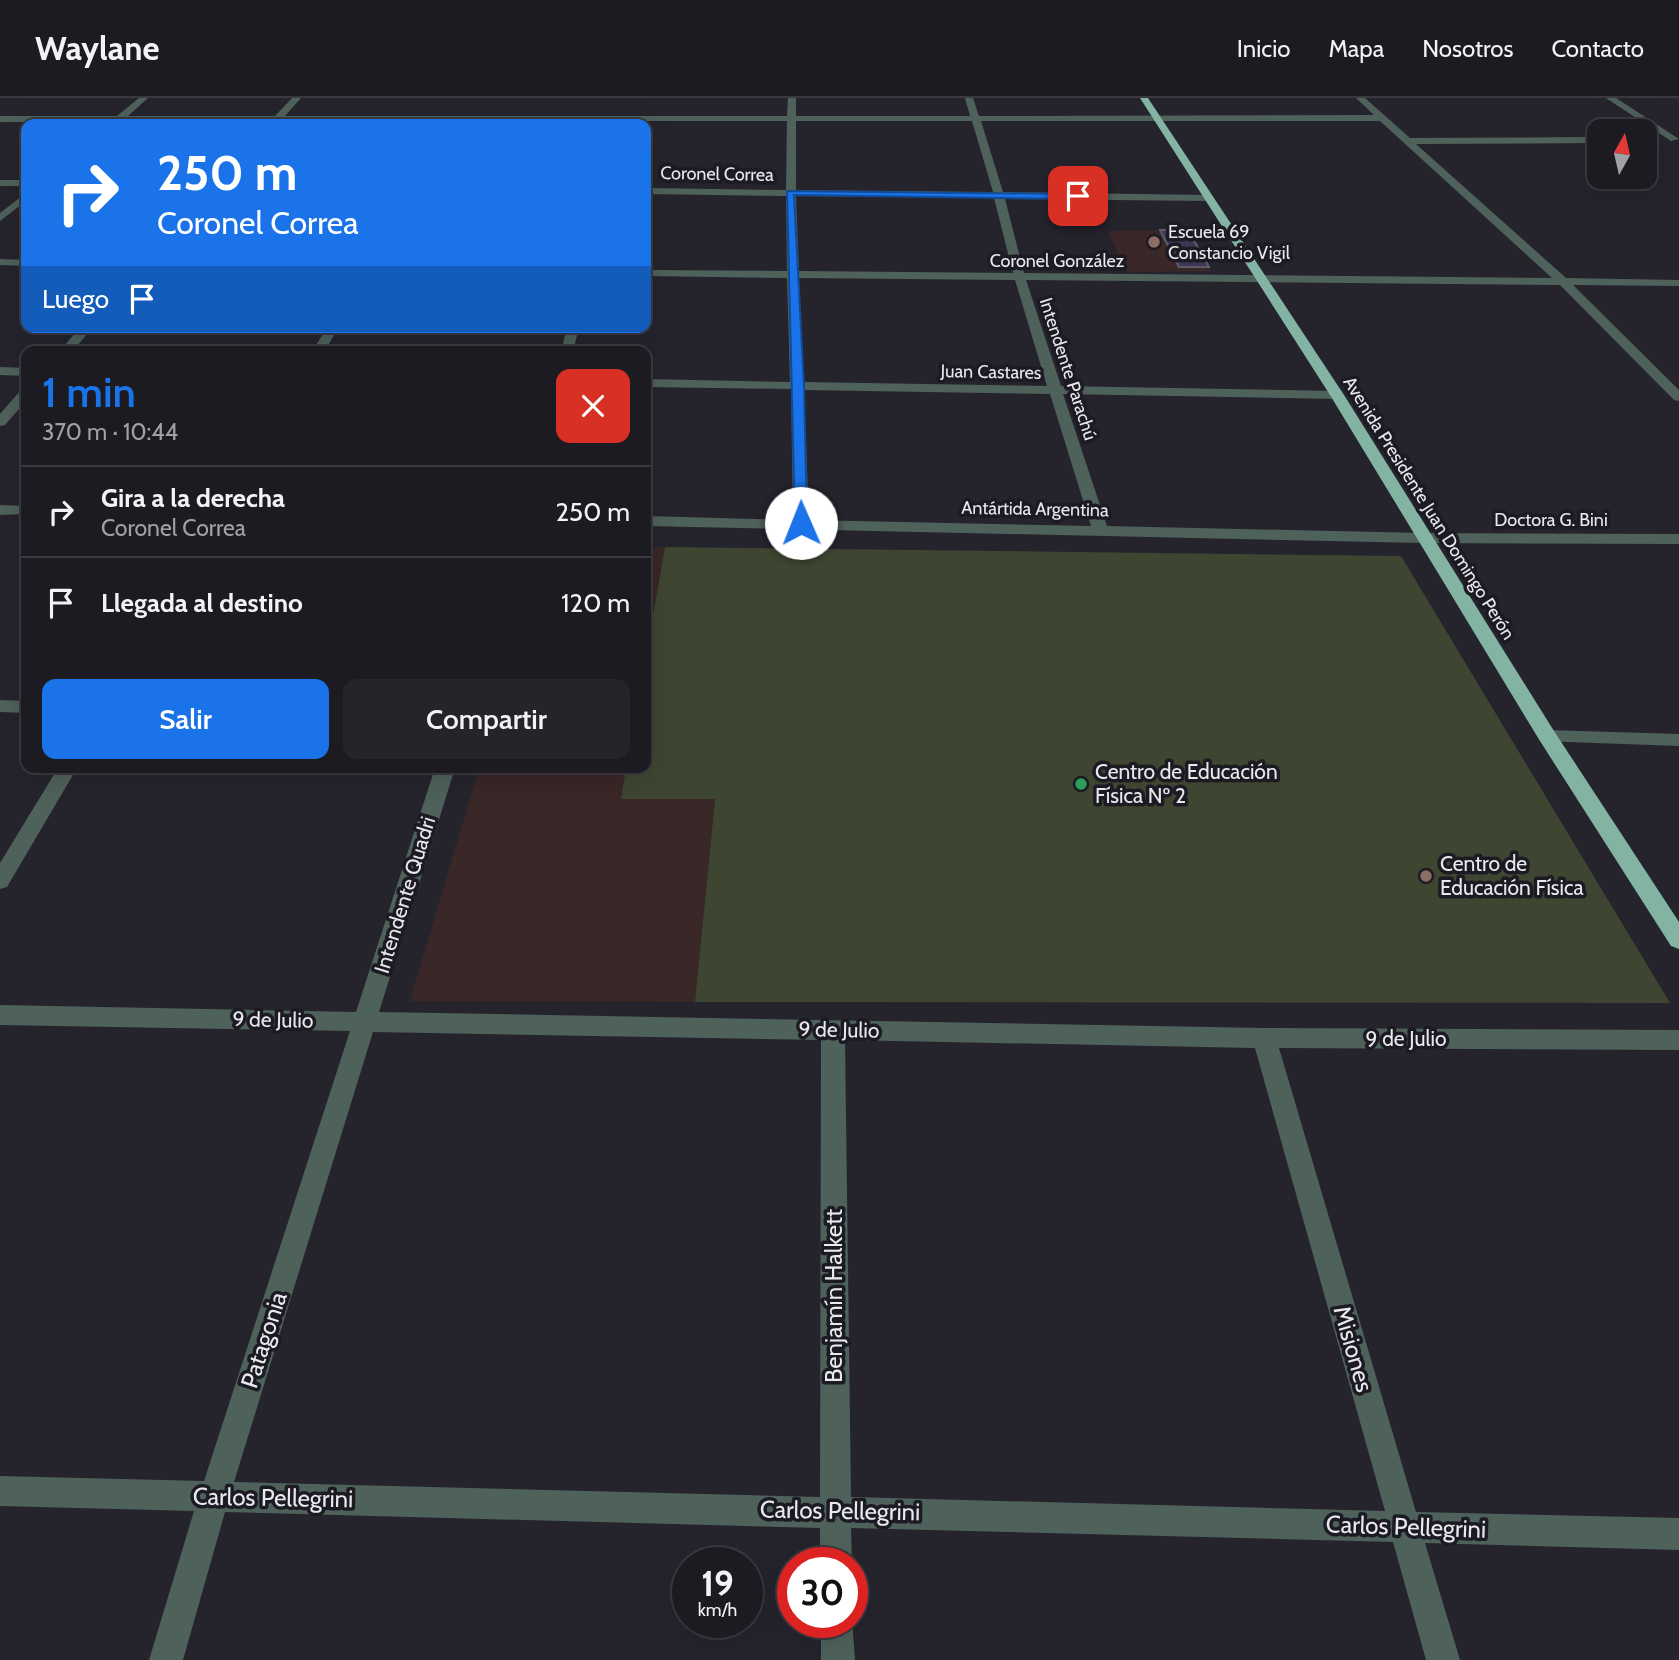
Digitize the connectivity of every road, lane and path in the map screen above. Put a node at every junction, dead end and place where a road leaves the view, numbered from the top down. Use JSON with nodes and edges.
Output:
{"nodes":[{"id":1,"x":144,"y":98,"type":"edge"},
{"id":2,"x":297,"y":98,"type":"edge"},
{"id":3,"x":792,"y":98,"type":"edge"},
{"id":4,"x":969,"y":98,"type":"edge"},
{"id":5,"x":1144,"y":98,"type":"edge"},
{"id":6,"x":1360,"y":98,"type":"edge"},
{"id":7,"x":1610,"y":98,"type":"edge"},
{"id":8,"x":465,"y":108,"type":"dead end"},
{"id":9,"x":635,"y":116,"type":"edge"},
{"id":10,"x":791,"y":117,"type":"junction"},
{"id":11,"x":975,"y":117,"type":"junction"},
{"id":12,"x":1156,"y":117,"type":"junction"},
{"id":13,"x":1383,"y":118,"type":"junction"},
{"id":14,"x":0,"y":119,"type":"edge"},
{"id":15,"x":21,"y":119,"type":"edge"},
{"id":16,"x":118,"y":119,"type":"edge"},
{"id":17,"x":278,"y":119,"type":"edge"},
{"id":18,"x":458,"y":119,"type":"edge"},
{"id":19,"x":528,"y":119,"type":"edge"},
{"id":20,"x":1657,"y":139,"type":"edge"},
{"id":21,"x":1677,"y":139,"type":"edge"},
{"id":22,"x":1587,"y":140,"type":"edge"},
{"id":23,"x":1409,"y":141,"type":"junction"},
{"id":24,"x":0,"y":183,"type":"edge"},
{"id":25,"x":21,"y":183,"type":"edge"},
{"id":26,"x":651,"y":191,"type":"edge"},
{"id":27,"x":790,"y":192,"type":"junction"},
{"id":28,"x":999,"y":196,"type":"junction"},
{"id":29,"x":1208,"y":198,"type":"junction"},
{"id":30,"x":21,"y":200,"type":"edge"},
{"id":31,"x":0,"y":218,"type":"edge"},
{"id":32,"x":0,"y":262,"type":"edge"},
{"id":33,"x":21,"y":263,"type":"edge"},
{"id":34,"x":651,"y":273,"type":"edge"},
{"id":35,"x":792,"y":275,"type":"junction"},
{"id":36,"x":1020,"y":278,"type":"junction"},
{"id":37,"x":1261,"y":279,"type":"junction"},
{"id":38,"x":1563,"y":282,"type":"junction"},
{"id":39,"x":1679,"y":283,"type":"edge"},
{"id":40,"x":0,"y":371,"type":"edge"},
{"id":41,"x":21,"y":372,"type":"edge"},
{"id":42,"x":651,"y":383,"type":"edge"},
{"id":43,"x":799,"y":387,"type":"junction"},
{"id":44,"x":1058,"y":390,"type":"junction"},
{"id":45,"x":1337,"y":395,"type":"junction"},
{"id":46,"x":1679,"y":397,"type":"edge"},
{"id":47,"x":21,"y":399,"type":"edge"},
{"id":48,"x":0,"y":422,"type":"edge"},
{"id":49,"x":0,"y":510,"type":"edge"},
{"id":50,"x":21,"y":510,"type":"edge"},
{"id":51,"x":651,"y":521,"type":"edge"},
{"id":52,"x":801,"y":523,"type":"junction"},
{"id":53,"x":1100,"y":530,"type":"junction"},
{"id":54,"x":1423,"y":538,"type":"junction"},
{"id":55,"x":1679,"y":539,"type":"edge"},
{"id":56,"x":0,"y":706,"type":"edge"},
{"id":57,"x":21,"y":707,"type":"edge"},
{"id":58,"x":1547,"y":736,"type":"junction"},
{"id":59,"x":1679,"y":740,"type":"edge"},
{"id":60,"x":65,"y":773,"type":"edge"},
{"id":61,"x":443,"y":773,"type":"edge"},
{"id":62,"x":0,"y":881,"type":"edge"},
{"id":63,"x":1679,"y":940,"type":"edge"},
{"id":64,"x":0,"y":1015,"type":"edge"},
{"id":65,"x":366,"y":1022,"type":"junction"},
{"id":66,"x":833,"y":1030,"type":"junction"},
{"id":67,"x":1264,"y":1038,"type":"junction"},
{"id":68,"x":1679,"y":1040,"type":"edge"},
{"id":69,"x":0,"y":1491,"type":"edge"},
{"id":70,"x":214,"y":1497,"type":"junction"},
{"id":71,"x":835,"y":1510,"type":"junction"},
{"id":72,"x":1403,"y":1527,"type":"junction"},
{"id":73,"x":1679,"y":1534,"type":"edge"},
{"id":74,"x":836,"y":1547,"type":"edge"},
{"id":75,"x":837,"y":1638,"type":"edge"},
{"id":76,"x":166,"y":1660,"type":"edge"},
{"id":77,"x":838,"y":1660,"type":"edge"},
{"id":78,"x":1443,"y":1660,"type":"edge"}],
"edges":[{"from":1,"to":16,"type":"street"},
{"from":2,"to":17,"type":"street"},
{"from":3,"to":10,"type":"street"},
{"from":4,"to":11,"type":"street","name":"Intendente Parachú"},
{"from":5,"to":12,"type":"highway","name":"Avenida Presidente Juan Domingo Perón"},
{"from":6,"to":13,"type":"street"},
{"from":7,"to":21,"type":"street"},
{"from":8,"to":18,"type":"street"},
{"from":9,"to":10,"type":"street"},
{"from":9,"to":19,"type":"street"},
{"from":10,"to":11,"type":"street"},
{"from":10,"to":27,"type":"street"},
{"from":11,"to":12,"type":"street"},
{"from":11,"to":28,"type":"street","name":"Intendente Parachú"},
{"from":12,"to":13,"type":"street"},
{"from":12,"to":29,"type":"highway","name":"Avenida Presidente Juan Domingo Perón"},
{"from":13,"to":23,"type":"street"},
{"from":14,"to":15,"type":"street"},
{"from":20,"to":21,"type":"street"},
{"from":22,"to":23,"type":"street"},
{"from":23,"to":38,"type":"street"},
{"from":24,"to":25,"type":"street"},
{"from":26,"to":27,"type":"street","name":"Coronel Correa"},
{"from":27,"to":28,"type":"street","name":"Coronel Correa"},
{"from":27,"to":35,"type":"street"},
{"from":28,"to":29,"type":"street","name":"Coronel Correa"},
{"from":28,"to":36,"type":"street","name":"Intendente Parachú"},
{"from":29,"to":37,"type":"highway","name":"Avenida Presidente Juan Domingo Perón"},
{"from":30,"to":31,"type":"street"},
{"from":32,"to":33,"type":"street"},
{"from":34,"to":35,"type":"street","name":"Coronel González"},
{"from":35,"to":36,"type":"street","name":"Coronel González"},
{"from":35,"to":43,"type":"street"},
{"from":36,"to":37,"type":"street","name":"Coronel González"},
{"from":36,"to":44,"type":"street","name":"Intendente Parachú"},
{"from":37,"to":38,"type":"street","name":"Coronel González"},
{"from":37,"to":45,"type":"highway","name":"Avenida Presidente Juan Domingo Perón"},
{"from":38,"to":39,"type":"street","name":"Coronel González"},
{"from":38,"to":46,"type":"street"},
{"from":40,"to":41,"type":"street"},
{"from":42,"to":43,"type":"street","name":"Juan Castares"},
{"from":43,"to":44,"type":"street","name":"Juan Castares"},
{"from":43,"to":52,"type":"street"},
{"from":44,"to":45,"type":"street","name":"Juan Castares"},
{"from":44,"to":53,"type":"street","name":"Intendente Parachú"},
{"from":45,"to":54,"type":"highway","name":"Avenida Presidente Juan Domingo Perón"},
{"from":47,"to":48,"type":"street"},
{"from":49,"to":50,"type":"street"},
{"from":51,"to":52,"type":"street","name":"Antártida Argentina"},
{"from":52,"to":53,"type":"street","name":"Antártida Argentina"},
{"from":53,"to":54,"type":"street","name":"Antártida Argentina"},
{"from":54,"to":55,"type":"street","name":"Doctora G. Bini"},
{"from":54,"to":58,"type":"highway","name":"Avenida Presidente Juan Domingo Perón"},
{"from":56,"to":57,"type":"street"},
{"from":58,"to":59,"type":"street"},
{"from":58,"to":63,"type":"highway","name":"Avenida Presidente Juan Domingo Perón"},
{"from":60,"to":62,"type":"street"},
{"from":61,"to":65,"type":"street","name":"Intendente Quadri"},
{"from":64,"to":65,"type":"street","name":"9 de Julio"},
{"from":65,"to":66,"type":"street","name":"9 de Julio"},
{"from":65,"to":70,"type":"street","name":"Patagonia"},
{"from":66,"to":67,"type":"street","name":"9 de Julio"},
{"from":66,"to":71,"type":"street","name":"Benjamín Halkett"},
{"from":67,"to":68,"type":"street","name":"9 de Julio"},
{"from":67,"to":72,"type":"street","name":"Misiones"},
{"from":69,"to":70,"type":"street","name":"Carlos Pellegrini"},
{"from":70,"to":71,"type":"street","name":"Carlos Pellegrini"},
{"from":70,"to":76,"type":"street","name":"Patagonia"},
{"from":71,"to":72,"type":"street","name":"Carlos Pellegrini"},
{"from":71,"to":74,"type":"street","name":"Benjamín Halkett"},
{"from":72,"to":73,"type":"street","name":"Carlos Pellegrini"},
{"from":72,"to":78,"type":"street","name":"Misiones"},
{"from":75,"to":77,"type":"street"}]}
